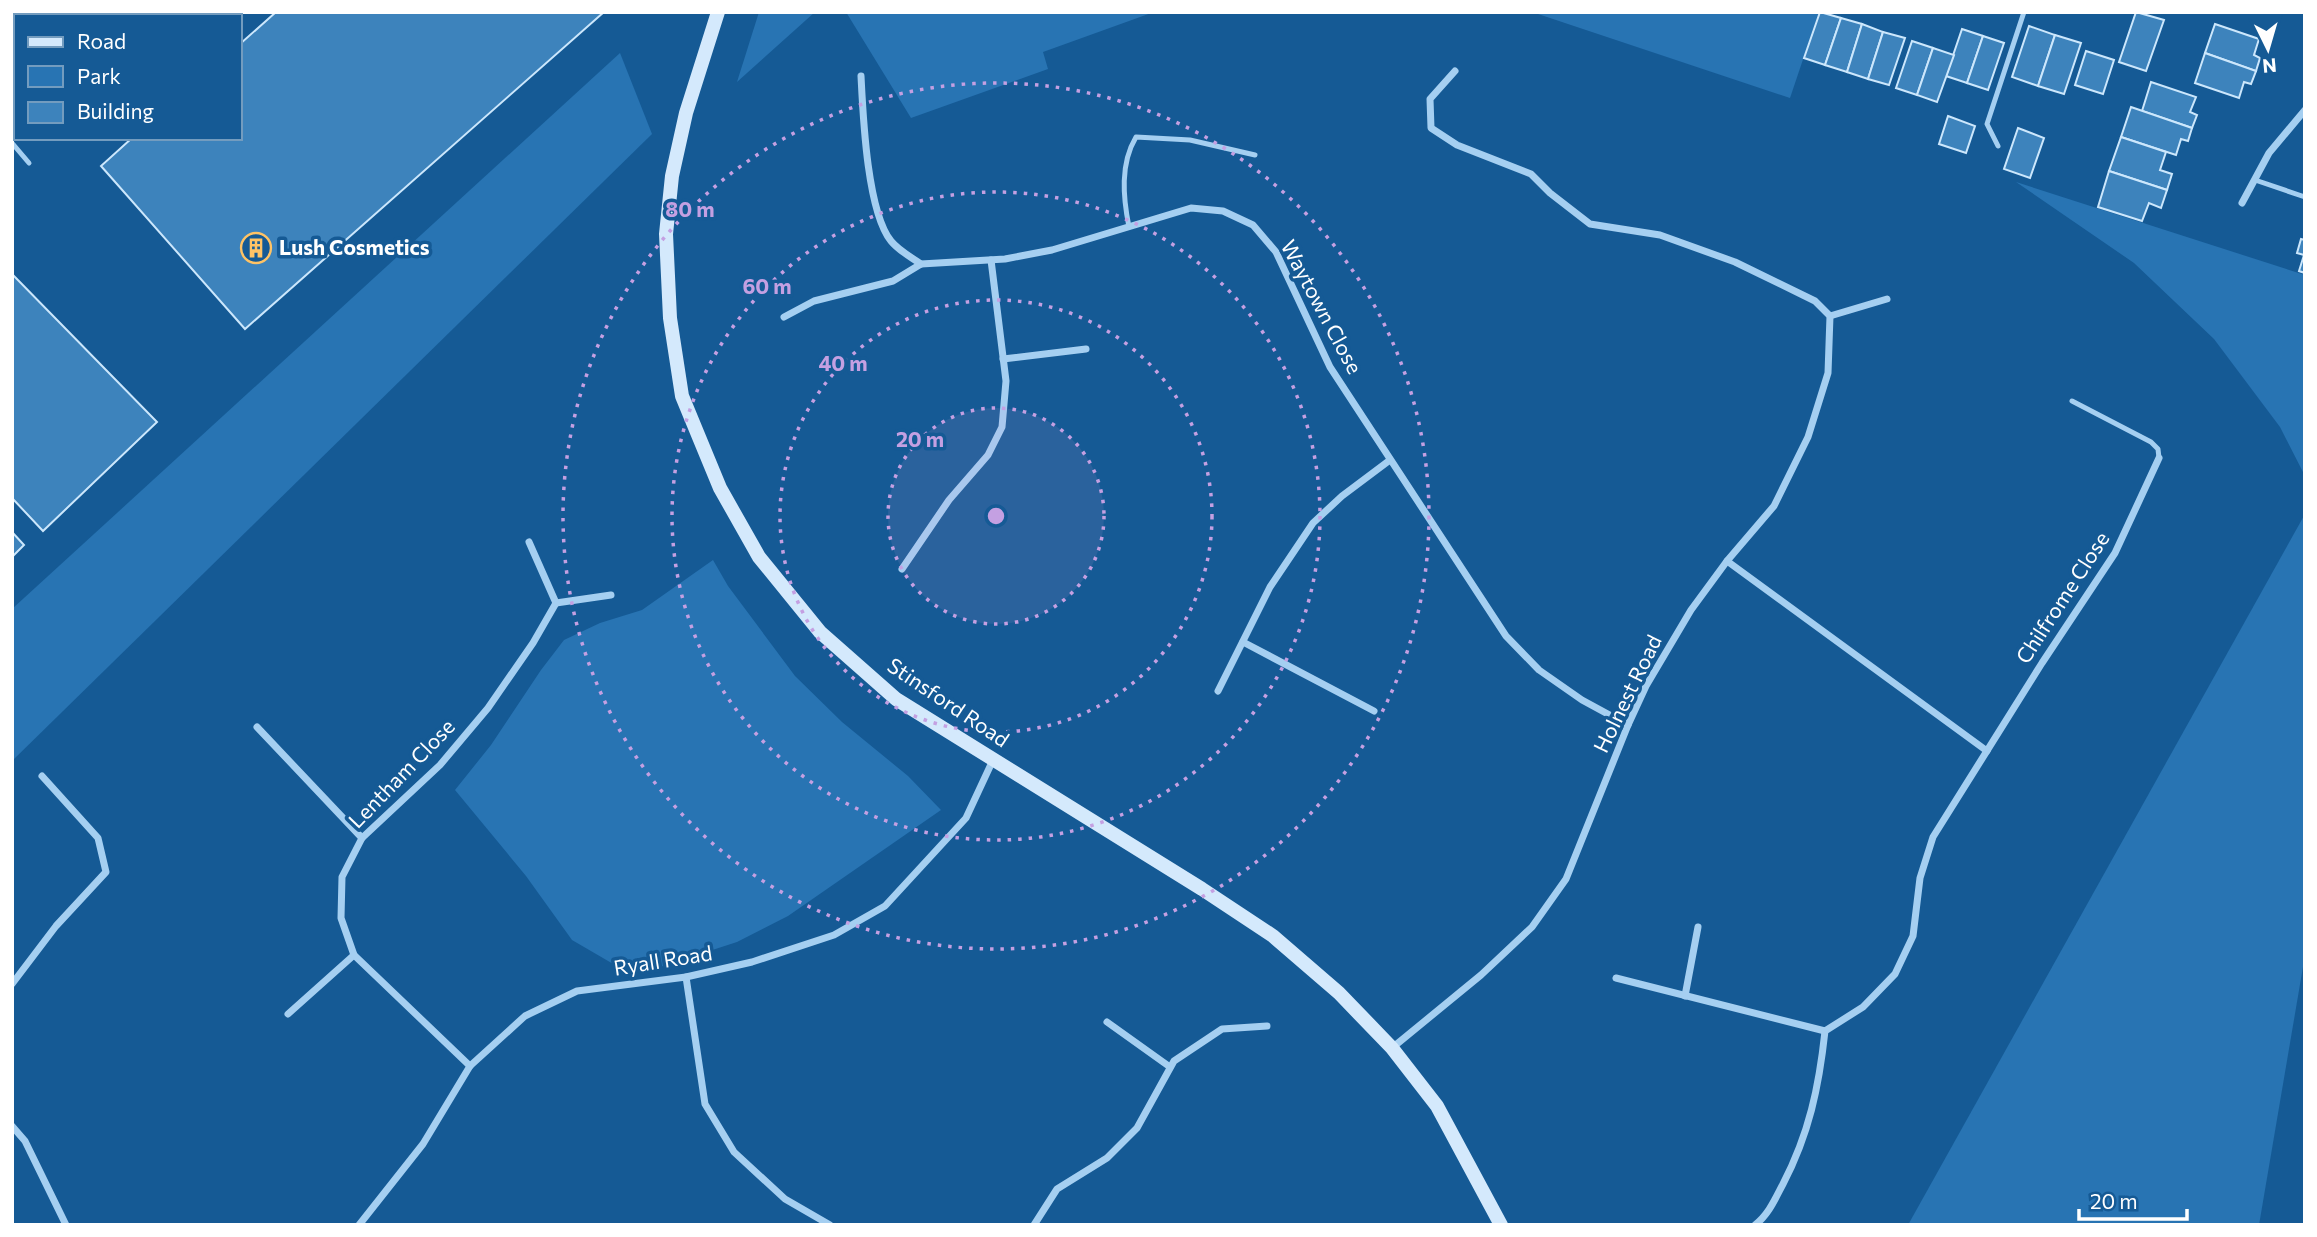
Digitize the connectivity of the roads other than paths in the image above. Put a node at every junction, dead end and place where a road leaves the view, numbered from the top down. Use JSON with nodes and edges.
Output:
{"nodes":[{"id":1,"x":718,"y":12,"type":"edge"},
{"id":2,"x":2024,"y":12,"type":"edge"},
{"id":3,"x":1455,"y":71,"type":"dead end"},
{"id":4,"x":861,"y":76,"type":"dead end"},
{"id":5,"x":2305,"y":110,"type":"edge"},
{"id":6,"x":12,"y":143,"type":"edge"},
{"id":7,"x":1998,"y":146,"type":"dead end"},
{"id":8,"x":1255,"y":155,"type":"dead end"},
{"id":9,"x":29,"y":163,"type":"dead end"},
{"id":10,"x":2255,"y":180,"type":"junction"},
{"id":11,"x":2305,"y":197,"type":"edge"},
{"id":12,"x":2242,"y":203,"type":"dead end"},
{"id":13,"x":1129,"y":227,"type":"junction"},
{"id":14,"x":991,"y":261,"type":"junction"},
{"id":15,"x":921,"y":264,"type":"junction"},
{"id":16,"x":1887,"y":299,"type":"dead end"},
{"id":17,"x":1830,"y":316,"type":"junction"},
{"id":18,"x":784,"y":317,"type":"dead end"},
{"id":19,"x":1086,"y":349,"type":"dead end"},
{"id":20,"x":1003,"y":359,"type":"junction"},
{"id":21,"x":2072,"y":401,"type":"dead end"},
{"id":22,"x":2159,"y":458,"type":"joint"},
{"id":23,"x":1390,"y":460,"type":"junction"},
{"id":24,"x":529,"y":542,"type":"dead end"},
{"id":25,"x":1727,"y":561,"type":"junction"},
{"id":26,"x":902,"y":569,"type":"dead end"},
{"id":27,"x":611,"y":595,"type":"dead end"},
{"id":28,"x":556,"y":603,"type":"junction"},
{"id":29,"x":1243,"y":642,"type":"junction"},
{"id":30,"x":1218,"y":691,"type":"dead end"},
{"id":31,"x":1374,"y":711,"type":"dead end"},
{"id":32,"x":1628,"y":725,"type":"junction"},
{"id":33,"x":257,"y":727,"type":"dead end"},
{"id":34,"x":1987,"y":751,"type":"junction"},
{"id":35,"x":993,"y":760,"type":"junction"},
{"id":36,"x":42,"y":776,"type":"dead end"},
{"id":37,"x":362,"y":838,"type":"junction"},
{"id":38,"x":1698,"y":927,"type":"dead end"},
{"id":39,"x":354,"y":955,"type":"junction"},
{"id":40,"x":686,"y":977,"type":"junction"},
{"id":41,"x":1616,"y":978,"type":"dead end"},
{"id":42,"x":12,"y":984,"type":"edge"},
{"id":43,"x":1685,"y":996,"type":"junction"},
{"id":44,"x":288,"y":1014,"type":"dead end"},
{"id":45,"x":1107,"y":1022,"type":"dead end"},
{"id":46,"x":1267,"y":1026,"type":"dead end"},
{"id":47,"x":1825,"y":1031,"type":"junction"},
{"id":48,"x":1392,"y":1048,"type":"junction"},
{"id":49,"x":470,"y":1066,"type":"junction"},
{"id":50,"x":1170,"y":1067,"type":"junction"},
{"id":51,"x":12,"y":1126,"type":"edge"},
{"id":52,"x":66,"y":1225,"type":"edge"},
{"id":53,"x":359,"y":1225,"type":"edge"},
{"id":54,"x":830,"y":1225,"type":"edge"},
{"id":55,"x":1034,"y":1225,"type":"edge"},
{"id":56,"x":1501,"y":1225,"type":"edge"},
{"id":57,"x":1755,"y":1225,"type":"edge"}],
"edges":[{"from":1,"to":35,"type":"street","name":"Stinsford Road"},
{"from":2,"to":7,"type":"lane"},
{"from":3,"to":17,"type":"street"},
{"from":4,"to":15,"type":"street"},
{"from":5,"to":10,"type":"street"},
{"from":6,"to":9,"type":"lane"},
{"from":8,"to":13,"type":"lane"},
{"from":10,"to":11,"type":"lane"},
{"from":10,"to":12,"type":"street"},
{"from":13,"to":14,"type":"street","name":"Waytown Close"},
{"from":13,"to":23,"type":"street","name":"Waytown Close"},
{"from":14,"to":15,"type":"street","name":"Waytown Close"},
{"from":14,"to":20,"type":"street"},
{"from":15,"to":18,"type":"street","name":"Waytown Close"},
{"from":16,"to":17,"type":"street"},
{"from":17,"to":25,"type":"street","name":"Holnest Road"},
{"from":19,"to":20,"type":"street"},
{"from":20,"to":26,"type":"street"},
{"from":21,"to":22,"type":"lane"},
{"from":22,"to":34,"type":"street","name":"Chilfrome Close"},
{"from":23,"to":29,"type":"street"},
{"from":23,"to":32,"type":"street","name":"Waytown Close"},
{"from":24,"to":28,"type":"street"},
{"from":25,"to":32,"type":"street","name":"Holnest Road"},
{"from":25,"to":34,"type":"street"},
{"from":27,"to":28,"type":"street"},
{"from":28,"to":37,"type":"street","name":"Lentham Close"},
{"from":29,"to":30,"type":"street"},
{"from":29,"to":31,"type":"street"},
{"from":32,"to":48,"type":"street","name":"Holnest Road"},
{"from":33,"to":37,"type":"street"},
{"from":34,"to":47,"type":"street","name":"Chilfrome Close"},
{"from":35,"to":40,"type":"street","name":"Ryall Road"},
{"from":35,"to":48,"type":"street","name":"Stinsford Road"},
{"from":36,"to":42,"type":"street"},
{"from":37,"to":39,"type":"street","name":"Lentham Close"},
{"from":38,"to":43,"type":"street"},
{"from":39,"to":44,"type":"street"},
{"from":39,"to":49,"type":"street","name":"Lentham Close"},
{"from":40,"to":49,"type":"street","name":"Ryall Road"},
{"from":40,"to":54,"type":"street"},
{"from":41,"to":43,"type":"street"},
{"from":43,"to":47,"type":"street"},
{"from":45,"to":50,"type":"street"},
{"from":46,"to":50,"type":"street"},
{"from":47,"to":57,"type":"street"},
{"from":48,"to":56,"type":"street","name":"Stinsford Road"},
{"from":49,"to":53,"type":"street","name":"Ryall Road"},
{"from":50,"to":55,"type":"street"},
{"from":51,"to":52,"type":"street"}]}
